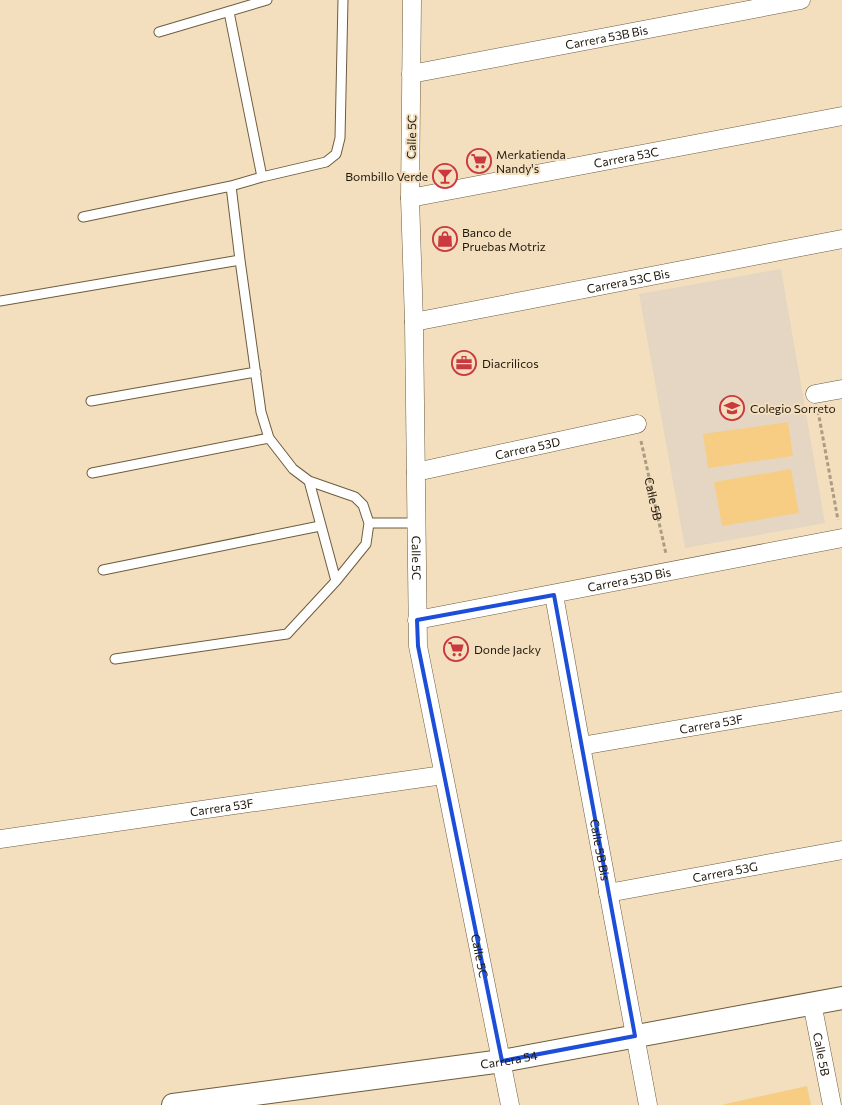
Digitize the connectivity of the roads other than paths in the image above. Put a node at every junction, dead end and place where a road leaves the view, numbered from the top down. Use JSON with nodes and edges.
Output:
{"nodes":[{"id":1,"x":268,"y":0,"type":"edge"},
{"id":2,"x":343,"y":0,"type":"edge"},
{"id":3,"x":412,"y":0,"type":"edge"},
{"id":4,"x":801,"y":0,"type":"edge"},
{"id":5,"x":229,"y":12,"type":"junction"},
{"id":6,"x":159,"y":32,"type":"dead end"},
{"id":7,"x":411,"y":74,"type":"junction"},
{"id":8,"x":842,"y":116,"type":"edge"},
{"id":9,"x":262,"y":177,"type":"junction"},
{"id":10,"x":231,"y":186,"type":"junction"},
{"id":11,"x":410,"y":198,"type":"junction"},
{"id":12,"x":83,"y":217,"type":"dead end"},
{"id":13,"x":842,"y":239,"type":"edge"},
{"id":14,"x":240,"y":260,"type":"junction"},
{"id":15,"x":0,"y":301,"type":"edge"},
{"id":16,"x":414,"y":322,"type":"junction"},
{"id":17,"x":256,"y":372,"type":"junction"},
{"id":18,"x":842,"y":389,"type":"edge"},
{"id":19,"x":815,"y":394,"type":"road end"},
{"id":20,"x":91,"y":401,"type":"dead end"},
{"id":21,"x":637,"y":424,"type":"road end"},
{"id":22,"x":269,"y":438,"type":"junction"},
{"id":23,"x":92,"y":472,"type":"dead end"},
{"id":24,"x":416,"y":472,"type":"junction"},
{"id":25,"x":309,"y":481,"type":"junction"},
{"id":26,"x":369,"y":523,"type":"junction"},
{"id":27,"x":416,"y":523,"type":"junction"},
{"id":28,"x":320,"y":526,"type":"junction"},
{"id":29,"x":841,"y":538,"type":"edge"},
{"id":30,"x":103,"y":570,"type":"dead end"},
{"id":31,"x":336,"y":581,"type":"junction"},
{"id":32,"x":554,"y":595,"type":"junction"},
{"id":33,"x":417,"y":620,"type":"junction"},
{"id":34,"x":115,"y":659,"type":"dead end"},
{"id":35,"x":842,"y":701,"type":"edge"},
{"id":36,"x":581,"y":746,"type":"junction"},
{"id":37,"x":443,"y":775,"type":"junction"},
{"id":38,"x":0,"y":839,"type":"edge"},
{"id":39,"x":842,"y":850,"type":"edge"},
{"id":40,"x":608,"y":893,"type":"junction"},
{"id":41,"x":842,"y":998,"type":"edge"},
{"id":42,"x":812,"y":1003,"type":"junction"},
{"id":43,"x":635,"y":1036,"type":"junction"},
{"id":44,"x":502,"y":1061,"type":"junction"},
{"id":45,"x":174,"y":1105,"type":"edge"},
{"id":46,"x":510,"y":1105,"type":"edge"},
{"id":47,"x":648,"y":1105,"type":"edge"},
{"id":48,"x":832,"y":1105,"type":"edge"}],
"edges":[{"from":1,"to":5,"type":"lane"},
{"from":2,"to":9,"type":"lane"},
{"from":3,"to":7,"type":"street","name":"Calle 5C"},
{"from":4,"to":7,"type":"street","name":"Carrera 53B Bis"},
{"from":5,"to":6,"type":"lane"},
{"from":5,"to":9,"type":"lane"},
{"from":7,"to":11,"type":"street","name":"Calle 5C"},
{"from":8,"to":11,"type":"street","name":"Carrera 53C"},
{"from":9,"to":10,"type":"lane"},
{"from":10,"to":12,"type":"lane"},
{"from":10,"to":14,"type":"lane"},
{"from":11,"to":16,"type":"street","name":"Calle 5C"},
{"from":13,"to":16,"type":"street","name":"Carrera 53C Bis"},
{"from":14,"to":15,"type":"lane"},
{"from":14,"to":17,"type":"lane"},
{"from":16,"to":24,"type":"street","name":"Calle 5C"},
{"from":17,"to":20,"type":"lane"},
{"from":17,"to":22,"type":"lane"},
{"from":18,"to":19,"type":"street"},
{"from":21,"to":24,"type":"street","name":"Carrera 53D"},
{"from":22,"to":23,"type":"lane"},
{"from":22,"to":25,"type":"lane"},
{"from":24,"to":27,"type":"street","name":"Calle 5C"},
{"from":25,"to":26,"type":"lane"},
{"from":25,"to":28,"type":"lane"},
{"from":26,"to":27,"type":"lane"},
{"from":26,"to":31,"type":"lane"},
{"from":27,"to":33,"type":"street","name":"Calle 5C"},
{"from":28,"to":30,"type":"lane"},
{"from":28,"to":31,"type":"lane"},
{"from":29,"to":32,"type":"street","name":"Carrera 53D Bis"},
{"from":31,"to":34,"type":"lane"},
{"from":32,"to":33,"type":"street","name":"Carrera 53D Bis"},
{"from":32,"to":36,"type":"street","name":"Calle 5B Bis"},
{"from":33,"to":37,"type":"street","name":"Calle 5C"},
{"from":35,"to":36,"type":"street","name":"Carrera 53F"},
{"from":36,"to":40,"type":"street","name":"Calle 5B Bis"},
{"from":37,"to":38,"type":"street","name":"Carrera 53F"},
{"from":37,"to":44,"type":"street","name":"Calle 5C"},
{"from":39,"to":40,"type":"street","name":"Carrera 53G"},
{"from":40,"to":43,"type":"street","name":"Calle 5B Bis"},
{"from":41,"to":42,"type":"street","name":"Carrera 54"},
{"from":42,"to":43,"type":"street","name":"Carrera 54"},
{"from":42,"to":48,"type":"street","name":"Calle 5B"},
{"from":43,"to":44,"type":"street","name":"Carrera 54"},
{"from":43,"to":47,"type":"street","name":"Calle 5B Bis"},
{"from":44,"to":45,"type":"street","name":"Carrera 54"},
{"from":44,"to":46,"type":"street","name":"Calle 5C"}]}
